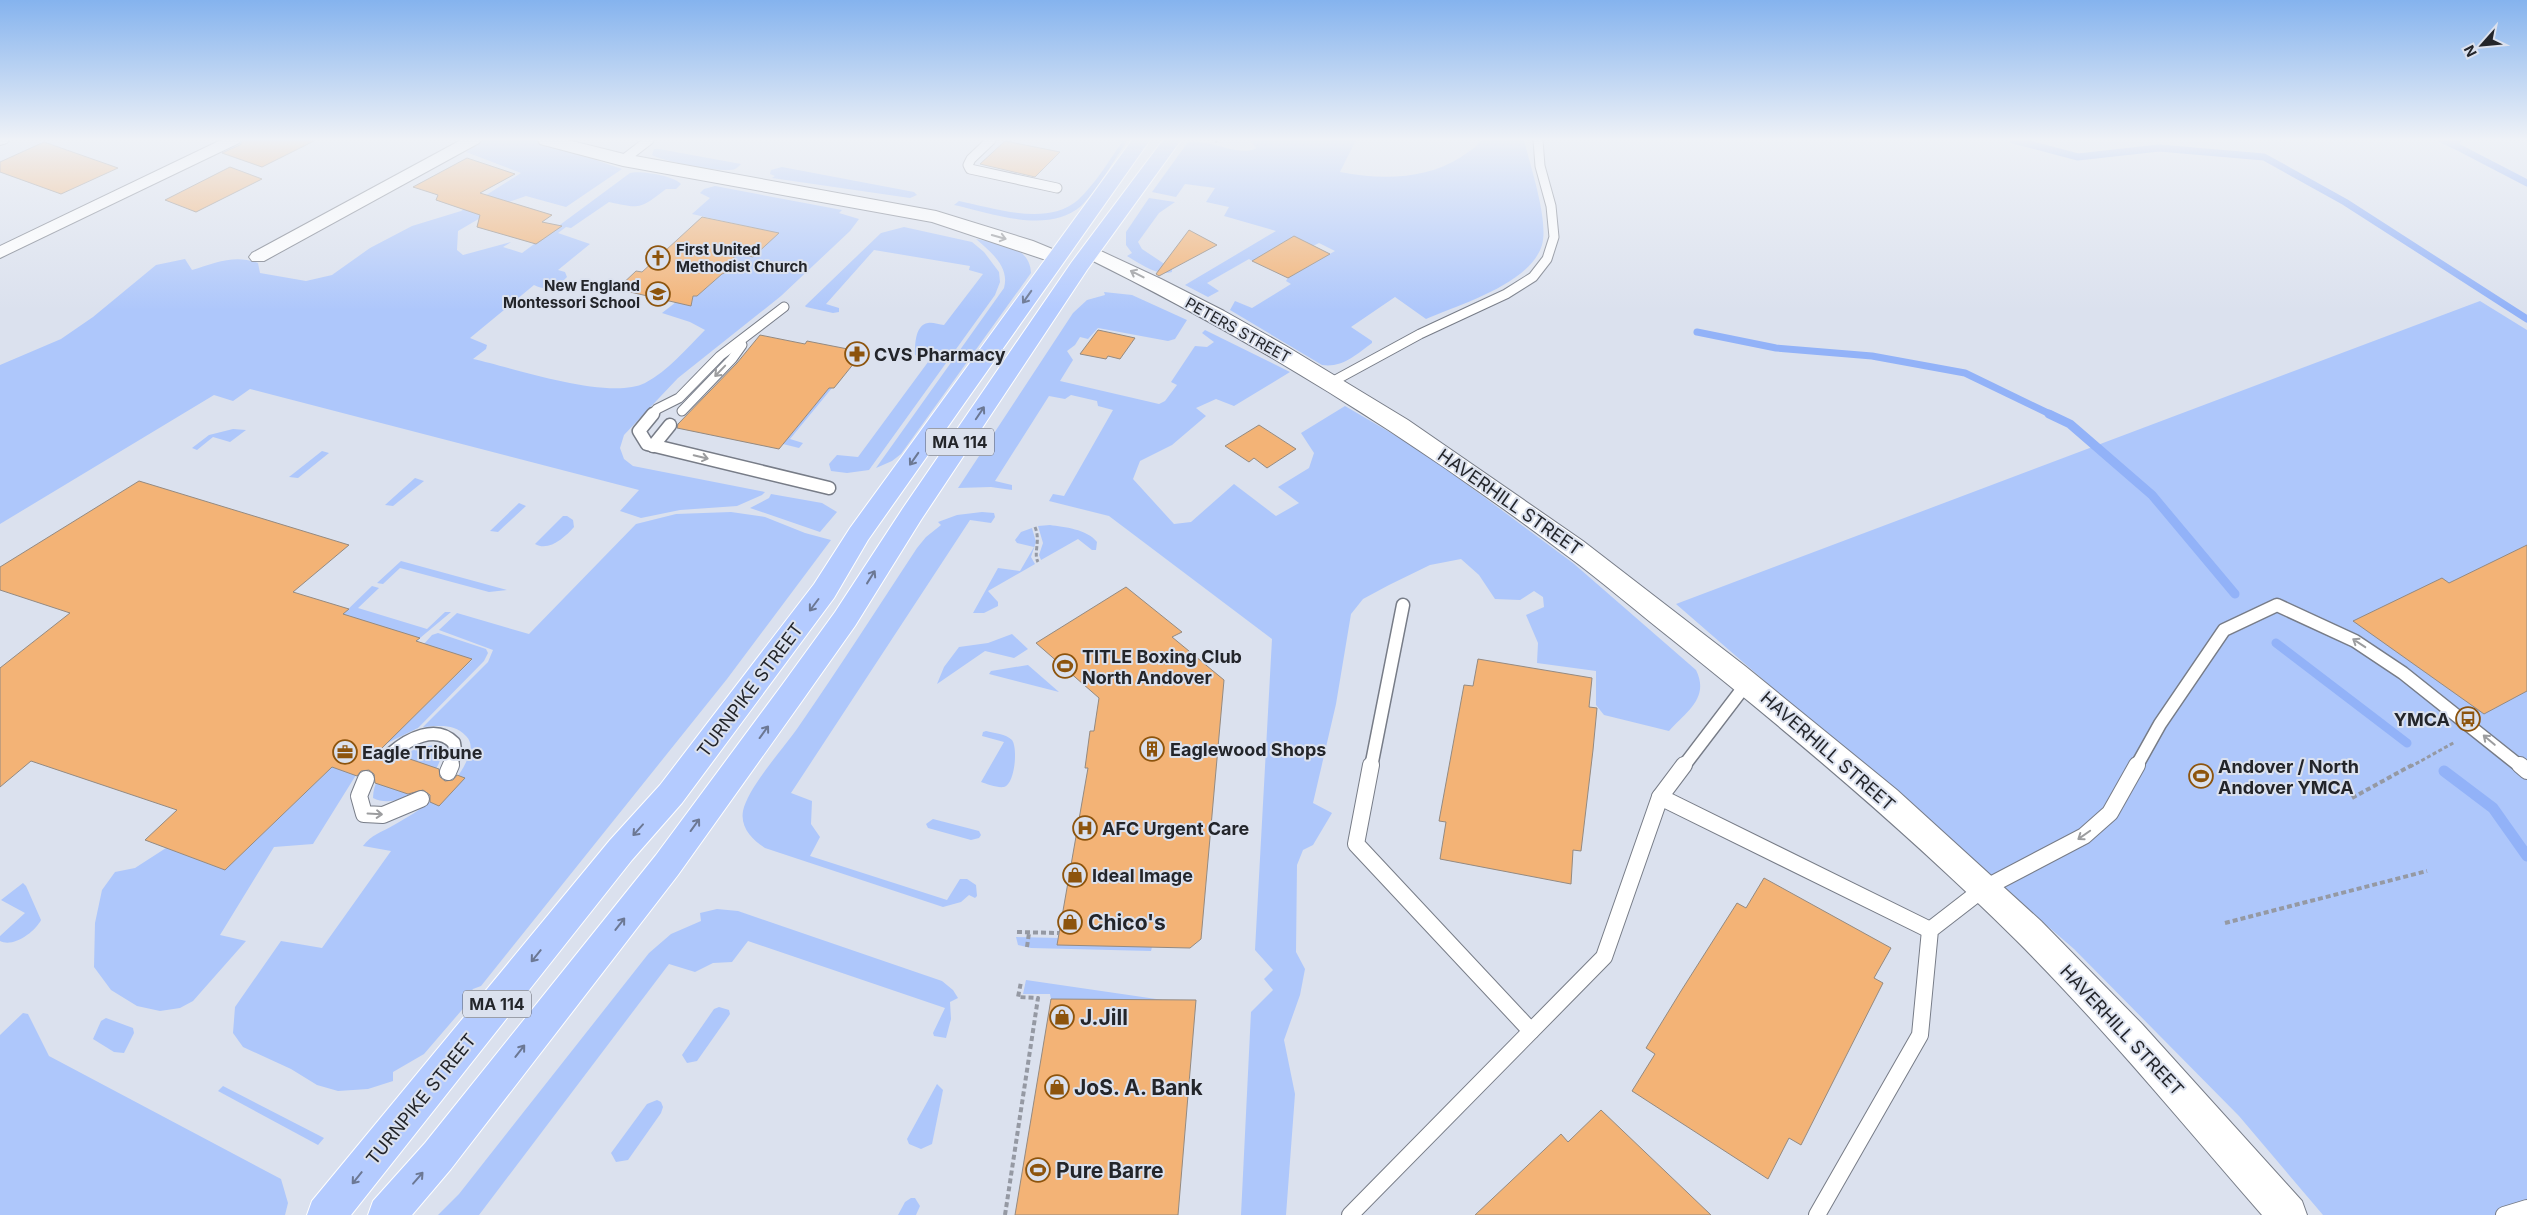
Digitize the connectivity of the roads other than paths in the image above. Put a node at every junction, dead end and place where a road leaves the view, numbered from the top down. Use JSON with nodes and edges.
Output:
{"nodes":[{"id":1,"x":116,"y":197,"type":"edge"},
{"id":2,"x":369,"y":197,"type":"edge"},
{"id":3,"x":825,"y":197,"type":"edge"},
{"id":4,"x":1100,"y":197,"type":"edge"},
{"id":5,"x":1130,"y":197,"type":"edge"},
{"id":6,"x":1548,"y":197,"type":"edge"},
{"id":7,"x":1062,"y":249,"type":"junction"},
{"id":8,"x":0,"y":253,"type":"edge"},
{"id":9,"x":258,"y":257,"type":"dead end"},
{"id":10,"x":1084,"y":260,"type":"junction"},
{"id":11,"x":784,"y":306,"type":"dead end"},
{"id":12,"x":751,"y":333,"type":"junction"},
{"id":13,"x":1302,"y":366,"type":"joint"},
{"id":14,"x":1330,"y":383,"type":"junction"},
{"id":15,"x":682,"y":411,"type":"dead end"},
{"id":16,"x":670,"y":425,"type":"dead end"},
{"id":17,"x":653,"y":446,"type":"junction"},
{"id":18,"x":829,"y":488,"type":"dead end"},
{"id":19,"x":1403,"y":605,"type":"dead end"},
{"id":20,"x":1747,"y":683,"type":"junction"},
{"id":21,"x":392,"y":753,"type":"dead end"},
{"id":22,"x":2527,"y":771,"type":"edge"},
{"id":23,"x":448,"y":772,"type":"dead end"},
{"id":24,"x":366,"y":779,"type":"dead end"},
{"id":25,"x":1660,"y":797,"type":"junction"},
{"id":26,"x":421,"y":799,"type":"dead end"},
{"id":27,"x":1983,"y":889,"type":"junction"},
{"id":28,"x":1930,"y":930,"type":"junction"},
{"id":29,"x":1531,"y":1031,"type":"junction"},
{"id":30,"x":2527,"y":1208,"type":"edge"},
{"id":31,"x":326,"y":1215,"type":"edge"},
{"id":32,"x":387,"y":1215,"type":"edge"},
{"id":33,"x":1350,"y":1215,"type":"edge"},
{"id":34,"x":1817,"y":1215,"type":"edge"},
{"id":35,"x":2288,"y":1215,"type":"edge"},
{"id":36,"x":2504,"y":1215,"type":"edge"}],
"edges":[{"from":1,"to":8,"type":"street"},
{"from":2,"to":9,"type":"street"},
{"from":3,"to":7,"type":"main road"},
{"from":4,"to":7,"type":"highway","name":"TURNPIKE STREET","number":"MA 114"},
{"from":5,"to":10,"type":"highway","name":"TURNPIKE STREET","number":"MA 114"},
{"from":6,"to":14,"type":"lane"},
{"from":7,"to":10,"type":"highway"},
{"from":7,"to":31,"type":"highway","name":"TURNPIKE STREET","number":"MA 114","one_way":true},
{"from":10,"to":13,"type":"main road","name":"PETERS STREET"},
{"from":32,"to":10,"type":"highway","name":"TURNPIKE STREET","number":"MA 114","one_way":true},
{"from":11,"to":12,"type":"lane"},
{"from":12,"to":15,"type":"lane","one_way":true},
{"from":12,"to":17,"type":"lane"},
{"from":13,"to":14,"type":"main road","name":"HAVERHILL STREET"},
{"from":14,"to":20,"type":"main road","name":"HAVERHILL STREET"},
{"from":16,"to":17,"type":"lane"},
{"from":17,"to":18,"type":"lane","one_way":true},
{"from":19,"to":29,"type":"lane"},
{"from":20,"to":25,"type":"lane"},
{"from":20,"to":27,"type":"main road","name":"HAVERHILL STREET"},
{"from":21,"to":23,"type":"lane"},
{"from":22,"to":27,"type":"lane","one_way":true},
{"from":24,"to":26,"type":"lane","one_way":true},
{"from":25,"to":28,"type":"lane"},
{"from":25,"to":29,"type":"lane"},
{"from":27,"to":28,"type":"lane"},
{"from":27,"to":35,"type":"main road","name":"HAVERHILL STREET"},
{"from":28,"to":34,"type":"lane"},
{"from":29,"to":33,"type":"lane"},
{"from":30,"to":36,"type":"lane"}]}
